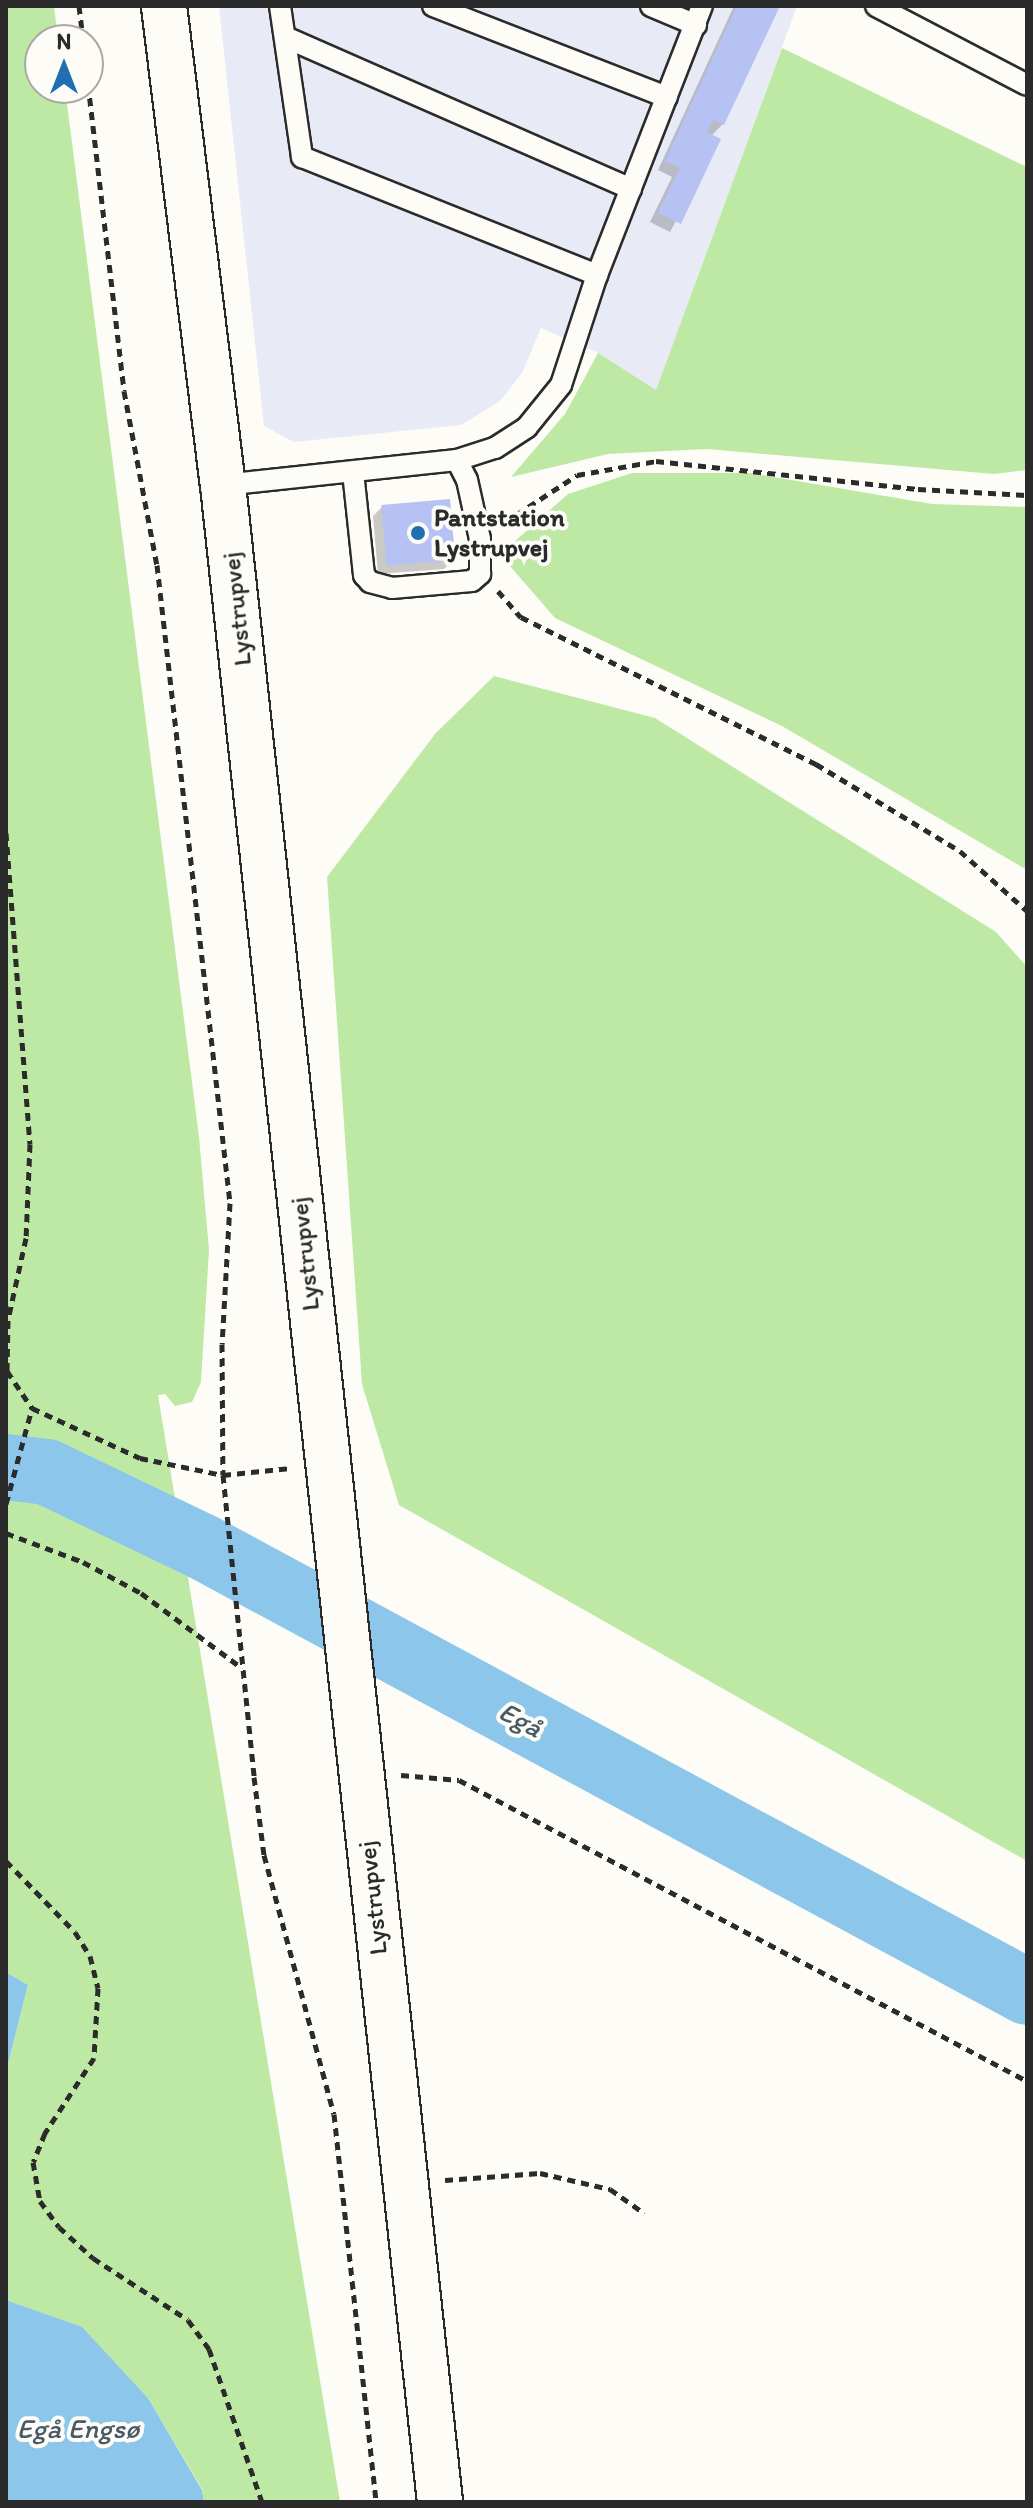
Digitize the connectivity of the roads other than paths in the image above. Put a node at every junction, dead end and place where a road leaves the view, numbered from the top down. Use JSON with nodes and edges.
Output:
{"nodes":[{"id":1,"x":164,"y":6,"type":"edge"},
{"id":2,"x":280,"y":6,"type":"edge"},
{"id":3,"x":433,"y":6,"type":"edge"},
{"id":4,"x":651,"y":6,"type":"edge"},
{"id":5,"x":876,"y":6,"type":"edge"},
{"id":6,"x":699,"y":15,"type":"edge"},
{"id":7,"x":285,"y":37,"type":"junction"},
{"id":8,"x":1027,"y":85,"type":"edge"},
{"id":9,"x":667,"y":97,"type":"junction"},
{"id":10,"x":631,"y":189,"type":"junction"},
{"id":11,"x":597,"y":275,"type":"junction"},
{"id":12,"x":457,"y":460,"type":"junction"},
{"id":13,"x":353,"y":472,"type":"junction"},
{"id":14,"x":223,"y":485,"type":"junction"},
{"id":15,"x":440,"y":2502,"type":"edge"}],
"edges":[{"from":1,"to":14,"type":"street","name":"Lystrupvej"},
{"from":2,"to":7,"type":"lane"},
{"from":3,"to":9,"type":"lane"},
{"from":4,"to":6,"type":"lane"},
{"from":5,"to":8,"type":"lane"},
{"from":6,"to":9,"type":"lane"},
{"from":7,"to":10,"type":"lane"},
{"from":7,"to":11,"type":"lane"},
{"from":9,"to":10,"type":"lane"},
{"from":10,"to":11,"type":"lane"},
{"from":11,"to":12,"type":"lane"},
{"from":12,"to":13,"type":"lane"},
{"from":12,"to":13,"type":"lane"},
{"from":13,"to":14,"type":"lane"},
{"from":14,"to":15,"type":"street","name":"Lystrupvej"}]}
